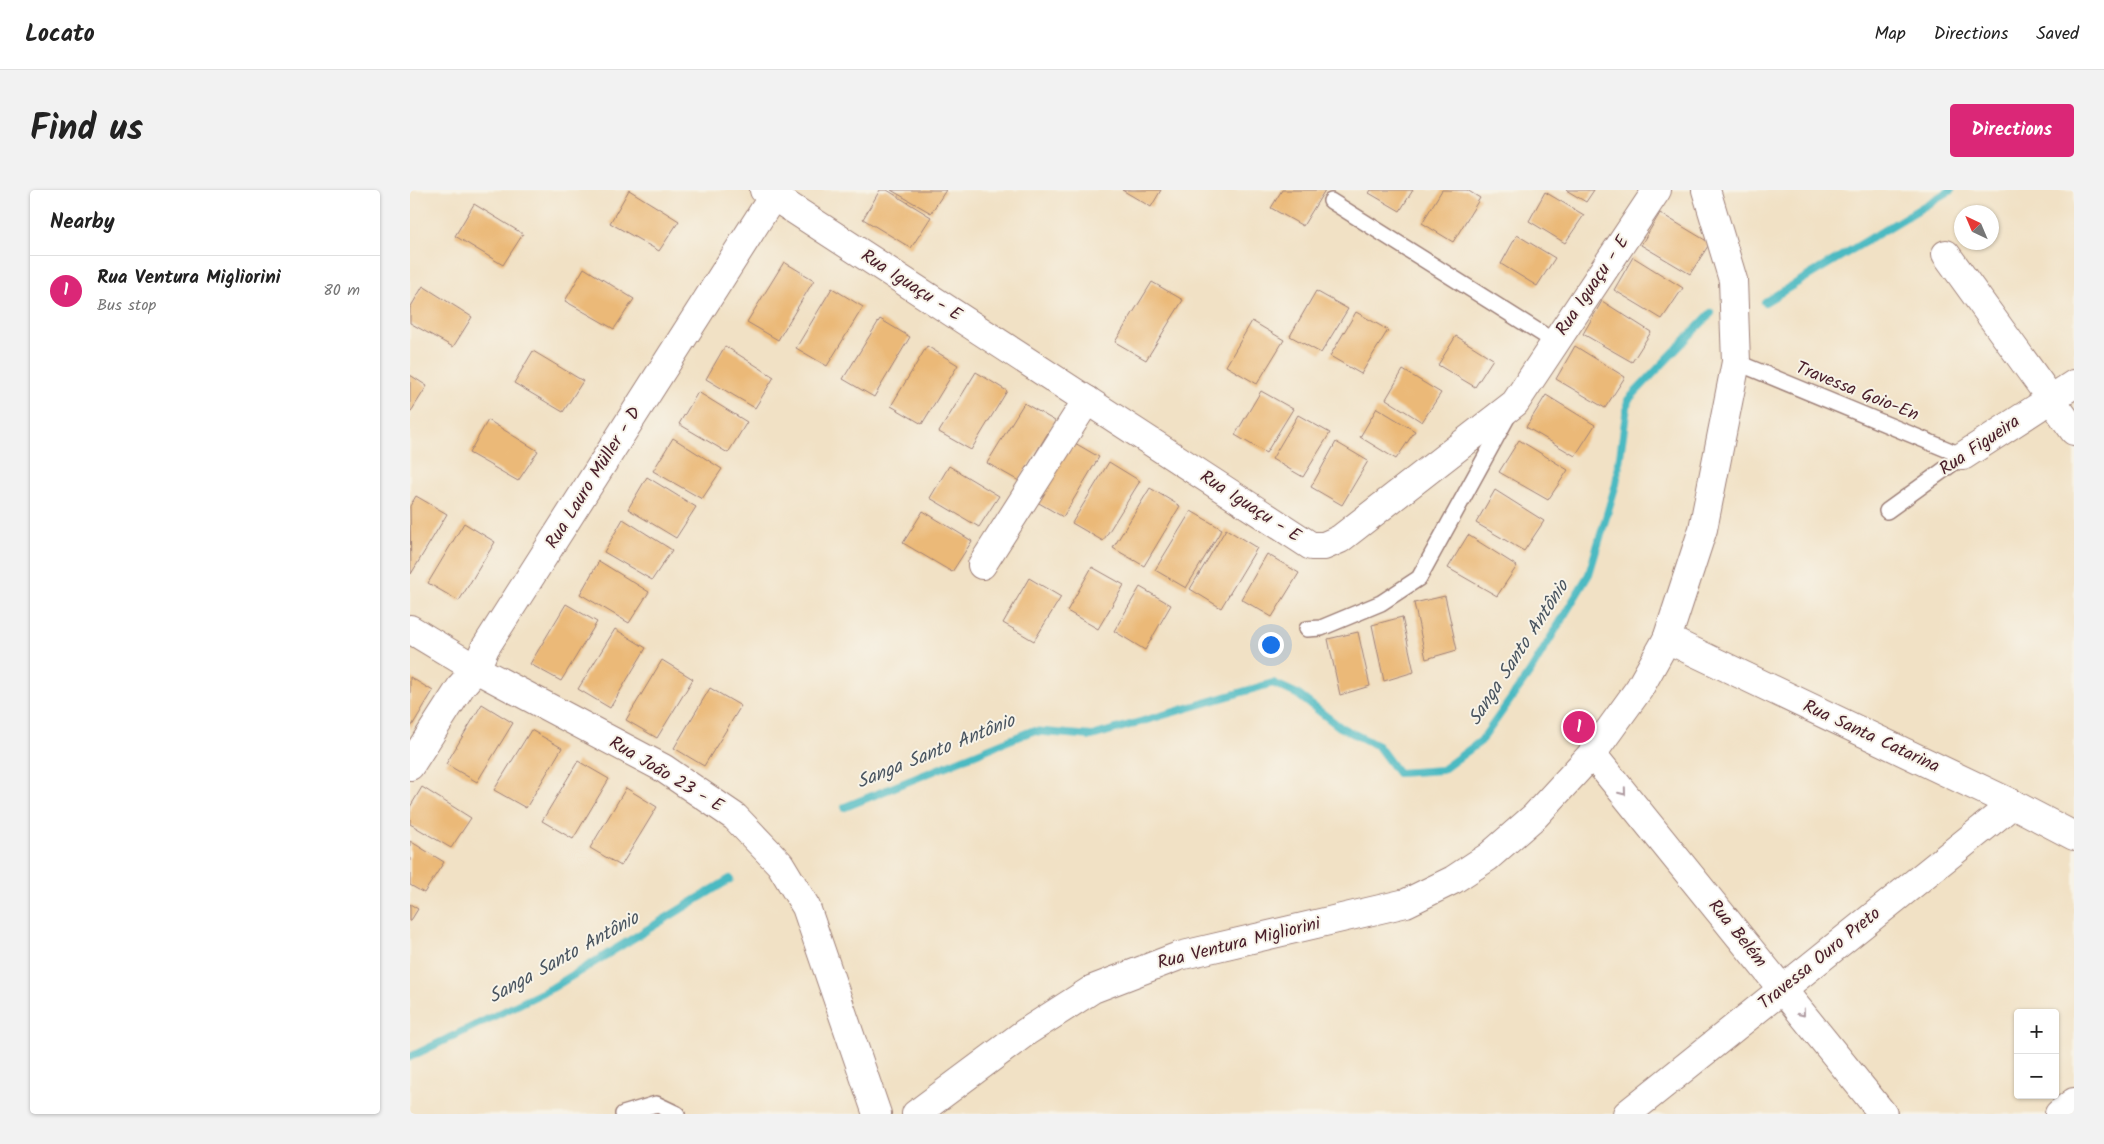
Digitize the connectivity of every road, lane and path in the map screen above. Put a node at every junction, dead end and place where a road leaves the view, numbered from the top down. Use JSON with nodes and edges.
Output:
{"nodes":[{"id":1,"x":1657,"y":190,"type":"edge"},
{"id":2,"x":1706,"y":190,"type":"edge"},
{"id":3,"x":771,"y":192,"type":"edge"},
{"id":4,"x":1331,"y":201,"type":"dead end"},
{"id":5,"x":1946,"y":254,"type":"dead end"},
{"id":6,"x":1555,"y":342,"type":"junction"},
{"id":7,"x":1736,"y":362,"type":"junction"},
{"id":8,"x":2074,"y":384,"type":"edge"},
{"id":9,"x":2052,"y":399,"type":"junction"},
{"id":10,"x":1087,"y":400,"type":"junction"},
{"id":11,"x":1515,"y":403,"type":"junction"},
{"id":12,"x":2074,"y":431,"type":"edge"},
{"id":13,"x":1963,"y":456,"type":"junction"},
{"id":14,"x":1888,"y":511,"type":"dead end"},
{"id":15,"x":982,"y":565,"type":"dead end"},
{"id":16,"x":410,"y":629,"type":"edge"},
{"id":17,"x":1307,"y":629,"type":"dead end"},
{"id":18,"x":1667,"y":639,"type":"junction"},
{"id":19,"x":476,"y":669,"type":"junction"},
{"id":20,"x":1592,"y":754,"type":"junction"},
{"id":21,"x":410,"y":766,"type":"edge"},
{"id":22,"x":2013,"y":804,"type":"junction"},
{"id":23,"x":2074,"y":836,"type":"edge"},
{"id":24,"x":1782,"y":990,"type":"junction"},
{"id":25,"x":2074,"y":1102,"type":"edge"},
{"id":26,"x":623,"y":1114,"type":"edge"},
{"id":27,"x":677,"y":1114,"type":"edge"},
{"id":28,"x":877,"y":1114,"type":"edge"},
{"id":29,"x":916,"y":1114,"type":"edge"},
{"id":30,"x":1627,"y":1114,"type":"edge"},
{"id":31,"x":1883,"y":1114,"type":"edge"},
{"id":32,"x":2059,"y":1114,"type":"edge"}],
"edges":[{"from":1,"to":6,"type":"street","name":"Rua Iguaçu - E"},
{"from":2,"to":7,"type":"street","name":"Rua Ventura Migliorini"},
{"from":3,"to":10,"type":"street","name":"Rua Iguaçu - E"},
{"from":3,"to":19,"type":"street","name":"Rua Lauro Müller - D"},
{"from":4,"to":6,"type":"lane"},
{"from":5,"to":9,"type":"street"},
{"from":6,"to":11,"type":"street","name":"Rua Iguaçu - E"},
{"from":7,"to":13,"type":"lane","name":"Travessa Goio-En"},
{"from":7,"to":18,"type":"street","name":"Rua Ventura Migliorini"},
{"from":8,"to":9,"type":"street","name":"Rua Figueira"},
{"from":9,"to":12,"type":"street"},
{"from":9,"to":13,"type":"street","name":"Rua Figueira"},
{"from":10,"to":11,"type":"street","name":"Rua Iguaçu - E"},
{"from":10,"to":15,"type":"street"},
{"from":11,"to":17,"type":"lane"},
{"from":13,"to":14,"type":"lane","name":"Rua Figueira"},
{"from":16,"to":19,"type":"street","name":"Rua João 23 - E"},
{"from":18,"to":20,"type":"street","name":"Rua Ventura Migliorini"},
{"from":18,"to":22,"type":"street","name":"Rua Santa Catarina"},
{"from":19,"to":21,"type":"street","name":"Rua Lauro Müller - D"},
{"from":19,"to":28,"type":"street","name":"Rua João 23 - E"},
{"from":20,"to":24,"type":"street","name":"Rua Belém","one_way":true},
{"from":20,"to":29,"type":"street","name":"Rua Ventura Migliorini"},
{"from":22,"to":23,"type":"street","name":"Rua Santa Catarina"},
{"from":22,"to":24,"type":"street","name":"Travessa Ouro Preto"},
{"from":24,"to":30,"type":"street","name":"Travessa Ouro Preto"},
{"from":24,"to":31,"type":"street","name":"Rua Belém","one_way":true},
{"from":25,"to":32,"type":"street"},
{"from":26,"to":27,"type":"lane"}]}
